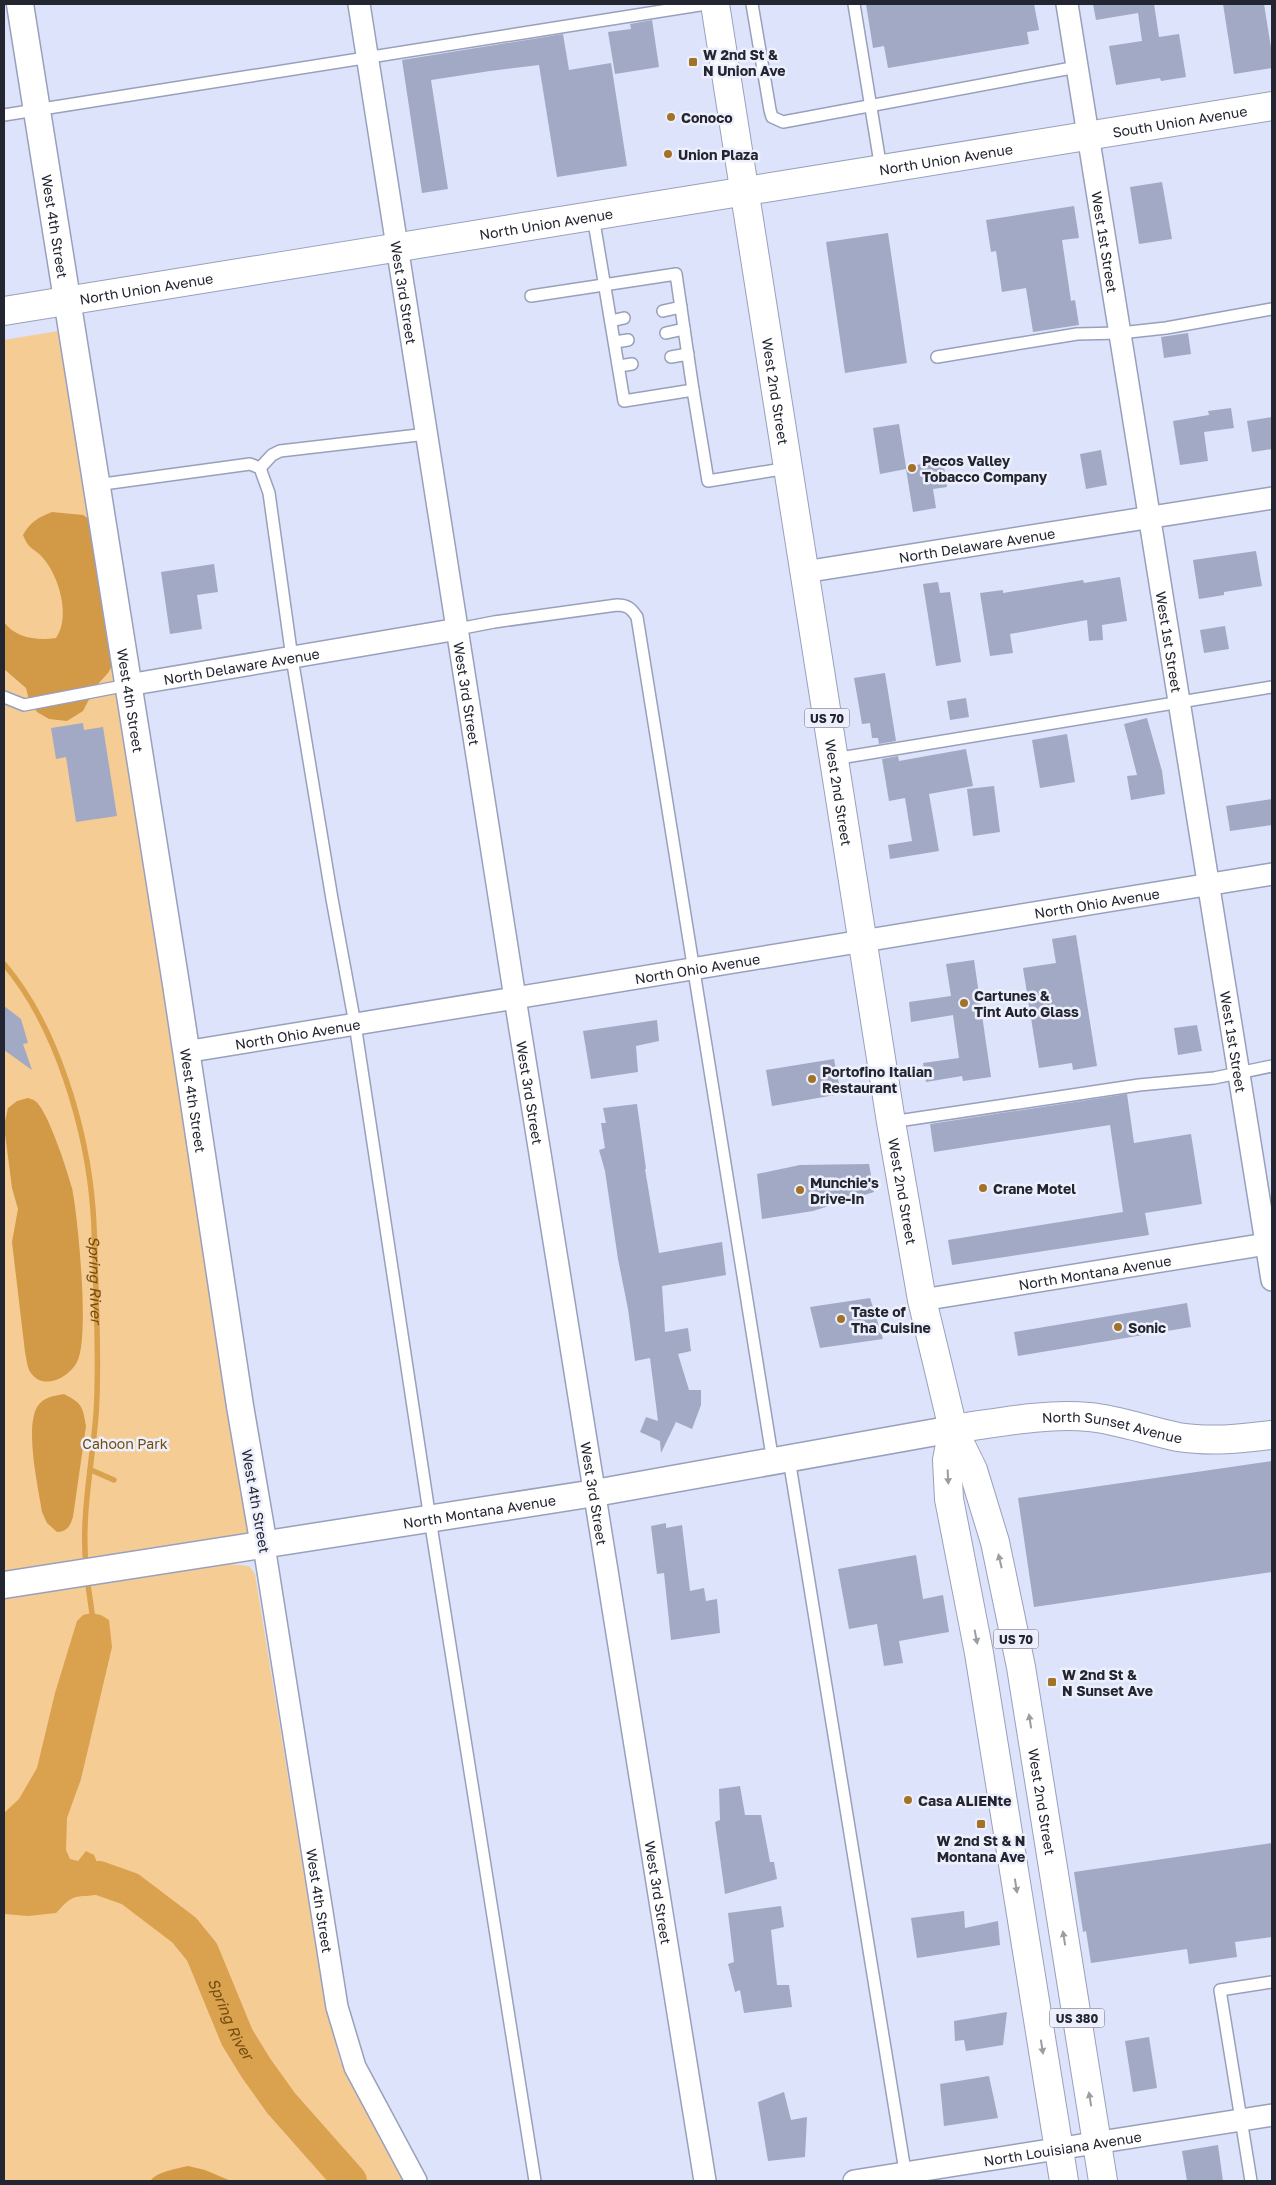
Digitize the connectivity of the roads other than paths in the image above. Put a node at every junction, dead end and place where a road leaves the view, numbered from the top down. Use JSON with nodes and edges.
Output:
{"nodes":[{"id":1,"x":20,"y":4,"type":"edge"},
{"id":2,"x":359,"y":4,"type":"edge"},
{"id":3,"x":706,"y":4,"type":"edge"},
{"id":4,"x":715,"y":4,"type":"edge"},
{"id":5,"x":752,"y":4,"type":"edge"},
{"id":6,"x":854,"y":4,"type":"edge"},
{"id":7,"x":1067,"y":4,"type":"edge"},
{"id":8,"x":368,"y":57,"type":"junction"},
{"id":9,"x":1077,"y":67,"type":"junction"},
{"id":10,"x":871,"y":106,"type":"junction"},
{"id":11,"x":1272,"y":106,"type":"edge"},
{"id":12,"x":36,"y":109,"type":"junction"},
{"id":13,"x":4,"y":114,"type":"edge"},
{"id":14,"x":1088,"y":136,"type":"junction"},
{"id":15,"x":881,"y":169,"type":"junction"},
{"id":16,"x":745,"y":191,"type":"junction"},
{"id":17,"x":593,"y":216,"type":"junction"},
{"id":18,"x":398,"y":248,"type":"junction"},
{"id":19,"x":605,"y":284,"type":"junction"},
{"id":20,"x":531,"y":296,"type":"dead end"},
{"id":21,"x":66,"y":301,"type":"junction"},
{"id":22,"x":681,"y":307,"type":"junction"},
{"id":23,"x":1272,"y":309,"type":"edge"},
{"id":24,"x":663,"y":310,"type":"dead end"},
{"id":25,"x":4,"y":311,"type":"edge"},
{"id":26,"x":624,"y":318,"type":"dead end"},
{"id":27,"x":611,"y":321,"type":"junction"},
{"id":28,"x":684,"y":329,"type":"junction"},
{"id":29,"x":666,"y":333,"type":"dead end"},
{"id":30,"x":1120,"y":333,"type":"junction"},
{"id":31,"x":628,"y":340,"type":"dead end"},
{"id":32,"x":614,"y":342,"type":"junction"},
{"id":33,"x":688,"y":354,"type":"junction"},
{"id":34,"x":671,"y":357,"type":"dead end"},
{"id":35,"x":937,"y":357,"type":"dead end"},
{"id":36,"x":632,"y":364,"type":"dead end"},
{"id":37,"x":618,"y":366,"type":"junction"},
{"id":38,"x":693,"y":390,"type":"junction"},
{"id":39,"x":427,"y":434,"type":"junction"},
{"id":40,"x":260,"y":468,"type":"junction"},
{"id":41,"x":788,"y":468,"type":"junction"},
{"id":42,"x":96,"y":485,"type":"junction"},
{"id":43,"x":1272,"y":498,"type":"edge"},
{"id":44,"x":1150,"y":518,"type":"junction"},
{"id":45,"x":804,"y":572,"type":"junction"},
{"id":46,"x":458,"y":629,"type":"junction"},
{"id":47,"x":292,"y":658,"type":"junction"},
{"id":48,"x":128,"y":685,"type":"junction"},
{"id":49,"x":1272,"y":687,"type":"edge"},
{"id":50,"x":4,"y":697,"type":"edge"},
{"id":51,"x":1179,"y":701,"type":"junction"},
{"id":52,"x":834,"y":759,"type":"junction"},
{"id":53,"x":1272,"y":874,"type":"edge"},
{"id":54,"x":1208,"y":884,"type":"junction"},
{"id":55,"x":863,"y":942,"type":"junction"},
{"id":56,"x":695,"y":969,"type":"junction"},
{"id":57,"x":515,"y":998,"type":"junction"},
{"id":58,"x":355,"y":1024,"type":"junction"},
{"id":59,"x":185,"y":1052,"type":"junction"},
{"id":60,"x":1272,"y":1066,"type":"edge"},
{"id":61,"x":1239,"y":1073,"type":"junction"},
{"id":62,"x":891,"y":1122,"type":"junction"},
{"id":63,"x":1269,"y":1243,"type":"edge"},
{"id":64,"x":1272,"y":1280,"type":"edge"},
{"id":65,"x":922,"y":1300,"type":"junction"},
{"id":66,"x":953,"y":1429,"type":"junction"},
{"id":67,"x":1272,"y":1435,"type":"edge"},
{"id":68,"x":781,"y":1460,"type":"junction"},
{"id":69,"x":595,"y":1492,"type":"junction"},
{"id":70,"x":430,"y":1519,"type":"junction"},
{"id":71,"x":264,"y":1546,"type":"junction"},
{"id":72,"x":4,"y":1585,"type":"edge"},
{"id":73,"x":1051,"y":1856,"type":"joint"},
{"id":74,"x":1272,"y":1982,"type":"edge"},
{"id":75,"x":1272,"y":2115,"type":"edge"},
{"id":76,"x":1241,"y":2120,"type":"junction"},
{"id":77,"x":1097,"y":2142,"type":"junction"},
{"id":78,"x":1059,"y":2148,"type":"junction"},
{"id":79,"x":906,"y":2177,"type":"edge"},
{"id":80,"x":416,"y":2181,"type":"edge"},
{"id":81,"x":535,"y":2181,"type":"edge"},
{"id":82,"x":704,"y":2181,"type":"edge"},
{"id":83,"x":854,"y":2181,"type":"edge"},
{"id":84,"x":1064,"y":2181,"type":"edge"},
{"id":85,"x":1103,"y":2181,"type":"edge"},
{"id":86,"x":1251,"y":2181,"type":"edge"}],
"edges":[{"from":1,"to":12,"type":"street","name":"West 4th Street"},
{"from":2,"to":8,"type":"street","name":"West 3rd Street"},
{"from":3,"to":8,"type":"lane"},
{"from":4,"to":16,"type":"main road","name":"West 2nd Street","number":"US 70"},
{"from":5,"to":10,"type":"lane"},
{"from":6,"to":10,"type":"lane"},
{"from":7,"to":9,"type":"street","name":"West 1st Street"},
{"from":8,"to":12,"type":"lane"},
{"from":8,"to":18,"type":"street","name":"West 3rd Street"},
{"from":9,"to":10,"type":"lane"},
{"from":9,"to":14,"type":"street","name":"West 1st Street"},
{"from":10,"to":15,"type":"lane"},
{"from":11,"to":14,"type":"main road","name":"South Union Avenue"},
{"from":12,"to":13,"type":"lane"},
{"from":12,"to":21,"type":"street","name":"West 4th Street"},
{"from":14,"to":15,"type":"main road","name":"North Union Avenue"},
{"from":14,"to":30,"type":"street","name":"West 1st Street"},
{"from":15,"to":16,"type":"main road","name":"North Union Avenue"},
{"from":16,"to":17,"type":"main road","name":"North Union Avenue"},
{"from":16,"to":41,"type":"main road","name":"West 2nd Street","number":"US 70"},
{"from":17,"to":18,"type":"main road","name":"North Union Avenue"},
{"from":17,"to":19,"type":"lane"},
{"from":18,"to":21,"type":"main road","name":"North Union Avenue"},
{"from":18,"to":39,"type":"street","name":"West 3rd Street"},
{"from":19,"to":20,"type":"lane"},
{"from":19,"to":22,"type":"lane"},
{"from":19,"to":27,"type":"lane"},
{"from":21,"to":25,"type":"main road","name":"North Union Avenue"},
{"from":21,"to":42,"type":"street","name":"West 4th Street"},
{"from":22,"to":24,"type":"lane"},
{"from":22,"to":28,"type":"lane"},
{"from":23,"to":30,"type":"lane"},
{"from":26,"to":27,"type":"lane"},
{"from":27,"to":32,"type":"lane"},
{"from":28,"to":29,"type":"lane"},
{"from":28,"to":33,"type":"lane"},
{"from":30,"to":35,"type":"lane"},
{"from":30,"to":44,"type":"street","name":"West 1st Street"},
{"from":31,"to":32,"type":"lane"},
{"from":32,"to":37,"type":"lane"},
{"from":33,"to":34,"type":"lane"},
{"from":33,"to":38,"type":"lane"},
{"from":36,"to":37,"type":"lane"},
{"from":37,"to":38,"type":"lane"},
{"from":38,"to":41,"type":"lane"},
{"from":39,"to":40,"type":"lane"},
{"from":39,"to":46,"type":"street","name":"West 3rd Street"},
{"from":40,"to":42,"type":"lane"},
{"from":40,"to":47,"type":"lane"},
{"from":41,"to":45,"type":"main road","name":"West 2nd Street","number":"US 70"},
{"from":42,"to":48,"type":"street","name":"West 4th Street"},
{"from":43,"to":44,"type":"street","name":"North Delaware Avenue"},
{"from":44,"to":45,"type":"street","name":"North Delaware Avenue"},
{"from":44,"to":51,"type":"street","name":"West 1st Street"},
{"from":45,"to":52,"type":"main road","name":"West 2nd Street","number":"US 70"},
{"from":46,"to":47,"type":"street","name":"North Delaware Avenue"},
{"from":46,"to":56,"type":"lane"},
{"from":46,"to":57,"type":"street","name":"West 3rd Street"},
{"from":47,"to":48,"type":"street","name":"North Delaware Avenue"},
{"from":47,"to":58,"type":"lane"},
{"from":48,"to":50,"type":"lane","name":"North Delaware Avenue"},
{"from":48,"to":59,"type":"street","name":"West 4th Street"},
{"from":49,"to":51,"type":"lane"},
{"from":51,"to":52,"type":"lane"},
{"from":51,"to":54,"type":"street","name":"West 1st Street"},
{"from":52,"to":55,"type":"main road","name":"West 2nd Street","number":"US 70"},
{"from":53,"to":54,"type":"street","name":"North Ohio Avenue"},
{"from":54,"to":55,"type":"street","name":"North Ohio Avenue"},
{"from":54,"to":61,"type":"street","name":"West 1st Street"},
{"from":55,"to":56,"type":"street","name":"North Ohio Avenue"},
{"from":55,"to":62,"type":"main road","name":"West 2nd Street","number":"US 70"},
{"from":56,"to":57,"type":"street","name":"North Ohio Avenue"},
{"from":56,"to":68,"type":"lane"},
{"from":57,"to":58,"type":"street","name":"North Ohio Avenue"},
{"from":57,"to":69,"type":"street","name":"West 3rd Street"},
{"from":58,"to":59,"type":"street","name":"North Ohio Avenue"},
{"from":58,"to":70,"type":"lane"},
{"from":59,"to":71,"type":"street","name":"West 4th Street"},
{"from":60,"to":61,"type":"lane"},
{"from":61,"to":62,"type":"lane"},
{"from":61,"to":63,"type":"street","name":"West 1st Street"},
{"from":62,"to":65,"type":"main road","name":"West 2nd Street","number":"US 70"},
{"from":63,"to":64,"type":"street","name":"West 1st Street"},
{"from":63,"to":65,"type":"street","name":"North Montana Avenue"},
{"from":65,"to":66,"type":"main road","name":"West 2nd Street","number":"US 70"},
{"from":66,"to":67,"type":"main road","name":"North Sunset Avenue"},
{"from":66,"to":68,"type":"street","name":"North Montana Avenue"},
{"from":73,"to":66,"type":"main road","name":"West 2nd Street","number":"US 70","one_way":true},
{"from":66,"to":78,"type":"main road","name":"West 2nd Street","number":"US 70","one_way":true},
{"from":68,"to":69,"type":"street","name":"North Montana Avenue"},
{"from":68,"to":79,"type":"lane"},
{"from":69,"to":70,"type":"street","name":"North Montana Avenue"},
{"from":69,"to":82,"type":"street","name":"West 3rd Street"},
{"from":70,"to":71,"type":"street","name":"North Montana Avenue"},
{"from":70,"to":81,"type":"lane"},
{"from":71,"to":72,"type":"street","name":"North Montana Avenue"},
{"from":71,"to":80,"type":"street","name":"West 4th Street"},
{"from":77,"to":73,"type":"main road","name":"West 2nd Street","number":"US 380","one_way":true},
{"from":74,"to":76,"type":"lane"},
{"from":75,"to":76,"type":"street","name":"North Louisiana Avenue"},
{"from":76,"to":77,"type":"street","name":"North Louisiana Avenue"},
{"from":76,"to":86,"type":"lane"},
{"from":77,"to":78,"type":"street","name":"North Louisiana Avenue"},
{"from":77,"to":85,"type":"main road","name":"West 2nd Street","number":"US 380"},
{"from":78,"to":79,"type":"street","name":"North Louisiana Avenue"},
{"from":78,"to":84,"type":"main road","name":"West 2nd Street","number":"US 70"},
{"from":79,"to":83,"type":"street","name":"North Louisiana Avenue"}]}
